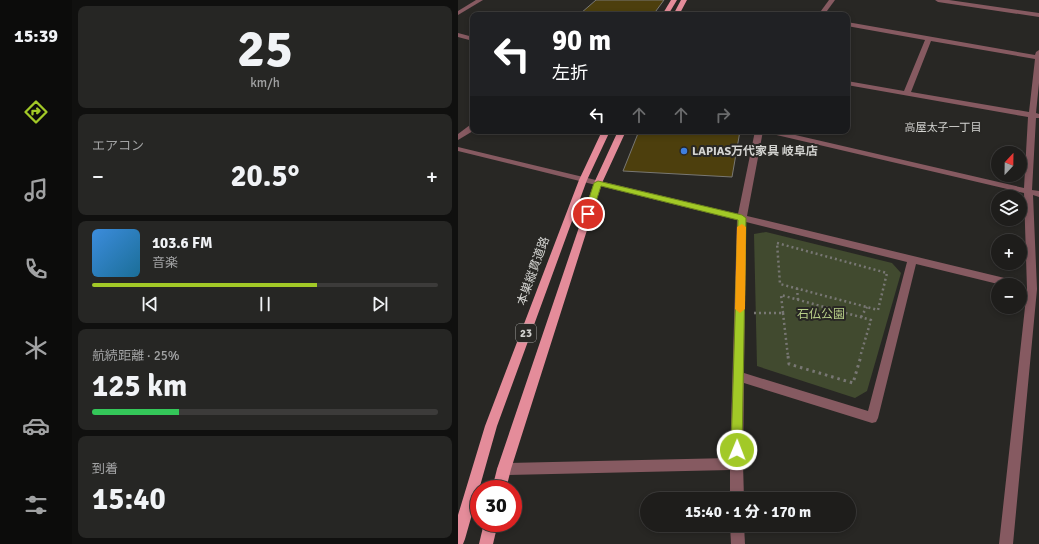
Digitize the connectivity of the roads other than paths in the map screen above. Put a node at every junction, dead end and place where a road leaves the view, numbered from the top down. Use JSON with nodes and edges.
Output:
{"nodes":[{"id":1,"x":480,"y":0,"type":"edge"},
{"id":2,"x":674,"y":0,"type":"edge"},
{"id":3,"x":684,"y":0,"type":"edge"},
{"id":4,"x":832,"y":0,"type":"edge"},
{"id":5,"x":938,"y":0,"type":"edge"},
{"id":6,"x":459,"y":12,"type":"edge"},
{"id":7,"x":667,"y":12,"type":"edge"},
{"id":8,"x":678,"y":12,"type":"edge"},
{"id":9,"x":823,"y":12,"type":"edge"},
{"id":10,"x":1039,"y":15,"type":"edge"},
{"id":11,"x":850,"y":25,"type":"edge"},
{"id":12,"x":458,"y":35,"type":"edge"},
{"id":13,"x":470,"y":38,"type":"edge"},
{"id":14,"x":929,"y":38,"type":"junction"},
{"id":15,"x":1039,"y":56,"type":"edge"},
{"id":16,"x":850,"y":84,"type":"edge"},
{"id":17,"x":907,"y":93,"type":"junction"},
{"id":18,"x":1036,"y":116,"type":"edge"},
{"id":19,"x":470,"y":129,"type":"edge"},
{"id":20,"x":605,"y":134,"type":"edge"},
{"id":21,"x":621,"y":134,"type":"edge"},
{"id":22,"x":758,"y":134,"type":"edge"},
{"id":23,"x":781,"y":134,"type":"edge"},
{"id":24,"x":458,"y":138,"type":"edge"},
{"id":25,"x":458,"y":149,"type":"edge"},
{"id":26,"x":583,"y":180,"type":"junction"},
{"id":27,"x":598,"y":183,"type":"junction"},
{"id":28,"x":1028,"y":191,"type":"junction"},
{"id":29,"x":1039,"y":194,"type":"edge"},
{"id":30,"x":742,"y":218,"type":"junction"},
{"id":31,"x":912,"y":260,"type":"junction"},
{"id":32,"x":991,"y":279,"type":"edge"},
{"id":33,"x":1030,"y":288,"type":"edge"},
{"id":34,"x":738,"y":376,"type":"junction"},
{"id":35,"x":736,"y":464,"type":"junction"},
{"id":36,"x":504,"y":470,"type":"junction"},
{"id":37,"x":501,"y":480,"type":"edge"},
{"id":38,"x":737,"y":492,"type":"edge"},
{"id":39,"x":489,"y":532,"type":"edge"},
{"id":40,"x":737,"y":532,"type":"edge"},
{"id":41,"x":458,"y":539,"type":"edge"},
{"id":42,"x":486,"y":544,"type":"edge"},
{"id":43,"x":738,"y":544,"type":"edge"},
{"id":44,"x":1006,"y":544,"type":"edge"}],
"edges":[{"from":1,"to":6,"type":"street"},
{"from":2,"to":7,"type":"main road"},
{"from":3,"to":8,"type":"main road"},
{"from":4,"to":9,"type":"street"},
{"from":5,"to":10,"type":"street"},
{"from":11,"to":14,"type":"street"},
{"from":12,"to":13,"type":"street"},
{"from":14,"to":15,"type":"street"},
{"from":14,"to":17,"type":"street"},
{"from":15,"to":18,"type":"street"},
{"from":16,"to":17,"type":"street"},
{"from":17,"to":18,"type":"street"},
{"from":18,"to":28,"type":"street"},
{"from":19,"to":24,"type":"street"},
{"from":20,"to":26,"type":"main road","name":"本巣縦貫道路","number":"23"},
{"from":21,"to":27,"type":"main road","number":"23"},
{"from":22,"to":30,"type":"street"},
{"from":23,"to":28,"type":"street"},
{"from":25,"to":26,"type":"street"},
{"from":26,"to":27,"type":"street"},
{"from":26,"to":41,"type":"main road","name":"本巣縦貫道路","number":"23"},
{"from":27,"to":30,"type":"street"},
{"from":27,"to":36,"type":"main road","number":"23"},
{"from":28,"to":29,"type":"street"},
{"from":28,"to":33,"type":"street"},
{"from":30,"to":31,"type":"street"},
{"from":30,"to":34,"type":"street"},
{"from":31,"to":32,"type":"street"},
{"from":31,"to":34,"type":"street"},
{"from":33,"to":44,"type":"street"},
{"from":34,"to":35,"type":"street"},
{"from":35,"to":36,"type":"street"},
{"from":35,"to":38,"type":"street"},
{"from":36,"to":37,"type":"main road","number":"23"},
{"from":39,"to":42,"type":"main road"},
{"from":40,"to":43,"type":"street"}]}
